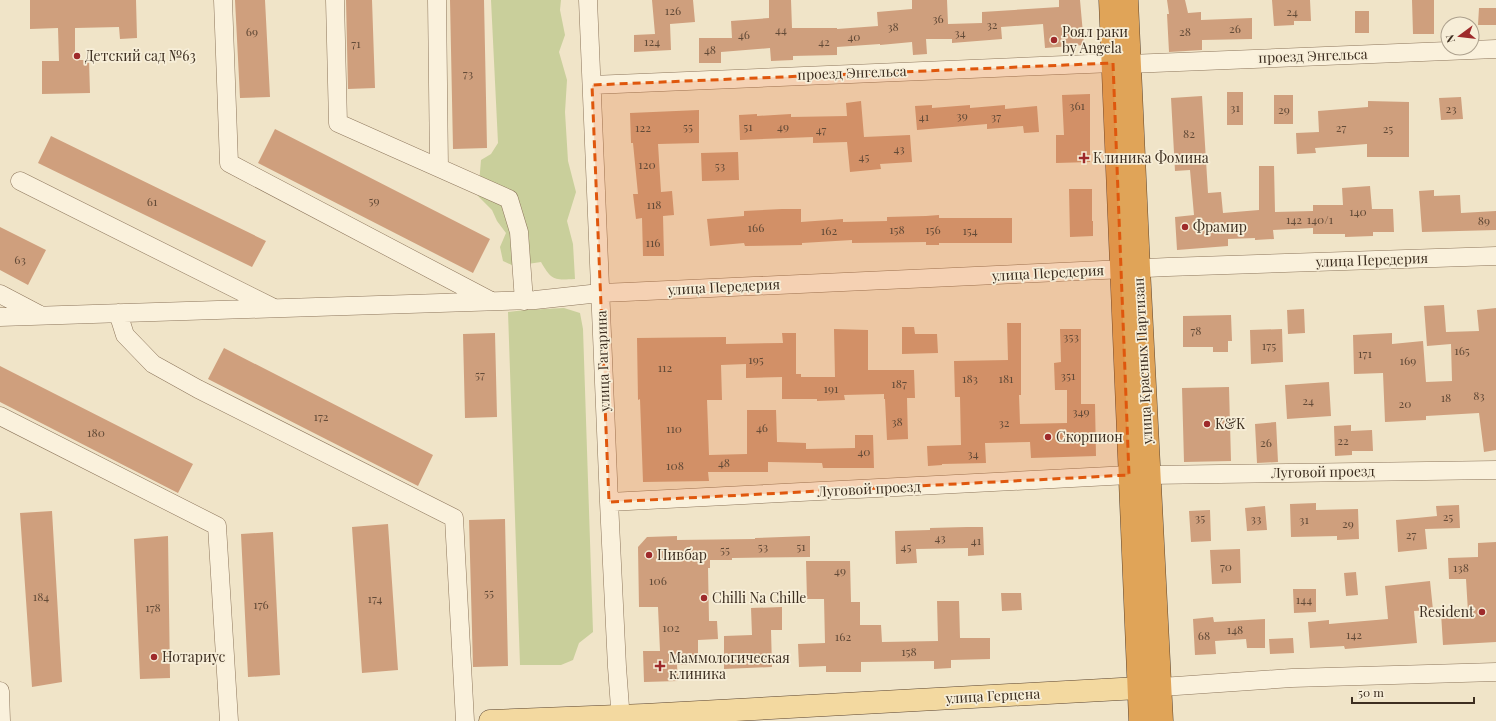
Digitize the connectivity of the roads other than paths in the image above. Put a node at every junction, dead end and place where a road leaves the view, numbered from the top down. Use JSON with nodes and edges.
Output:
{"nodes":[{"id":1,"x":223,"y":0,"type":"edge"},
{"id":2,"x":336,"y":0,"type":"edge"},
{"id":3,"x":437,"y":0,"type":"edge"},
{"id":4,"x":588,"y":0,"type":"edge"},
{"id":5,"x":1110,"y":0,"type":"edge"},
{"id":6,"x":1127,"y":0,"type":"edge"},
{"id":7,"x":1496,"y":50,"type":"edge"},
{"id":8,"x":1121,"y":63,"type":"junction"},
{"id":9,"x":592,"y":85,"type":"junction"},
{"id":10,"x":439,"y":167,"type":"junction"},
{"id":11,"x":20,"y":181,"type":"dead end"},
{"id":12,"x":1496,"y":256,"type":"edge"},
{"id":13,"x":1130,"y":269,"type":"junction"},
{"id":14,"x":600,"y":293,"type":"junction"},
{"id":15,"x":0,"y":294,"type":"edge"},
{"id":16,"x":524,"y":301,"type":"junction"},
{"id":17,"x":492,"y":302,"type":"junction"},
{"id":18,"x":275,"y":308,"type":"junction"},
{"id":19,"x":118,"y":313,"type":"junction"},
{"id":20,"x":41,"y":316,"type":"junction"},
{"id":21,"x":0,"y":318,"type":"edge"},
{"id":22,"x":0,"y":416,"type":"edge"},
{"id":23,"x":1496,"y":470,"type":"edge"},
{"id":24,"x":1139,"y":475,"type":"junction"},
{"id":25,"x":609,"y":502,"type":"junction"},
{"id":26,"x":1496,"y":672,"type":"edge"},
{"id":27,"x":1161,"y":687,"type":"junction"},
{"id":28,"x":1138,"y":688,"type":"junction"},
{"id":29,"x":0,"y":691,"type":"edge"},
{"id":30,"x":621,"y":718,"type":"edge"},
{"id":31,"x":1,"y":721,"type":"edge"},
{"id":32,"x":229,"y":721,"type":"edge"},
{"id":33,"x":465,"y":721,"type":"edge"},
{"id":34,"x":490,"y":721,"type":"edge"},
{"id":35,"x":1140,"y":721,"type":"edge"},
{"id":36,"x":1162,"y":721,"type":"edge"}],
"edges":[{"from":1,"to":17,"type":"street"},
{"from":2,"to":10,"type":"street"},
{"from":3,"to":10,"type":"street"},
{"from":4,"to":9,"type":"street","name":"улица Гагарина"},
{"from":5,"to":8,"type":"highway","name":"улица Красных Партизан"},
{"from":6,"to":8,"type":"highway","name":"улица Красных Партизан"},
{"from":7,"to":8,"type":"street","name":"проезд Энгельса"},
{"from":8,"to":9,"type":"street","name":"проезд Энгельса"},
{"from":8,"to":13,"type":"highway","name":"улица Красных Партизан"},
{"from":9,"to":14,"type":"street","name":"улица Гагарина"},
{"from":10,"to":16,"type":"street"},
{"from":11,"to":18,"type":"street"},
{"from":12,"to":13,"type":"street","name":"улица Передерия"},
{"from":13,"to":14,"type":"street","name":"улица Передерия"},
{"from":13,"to":24,"type":"highway","name":"улица Красных Партизан"},
{"from":14,"to":16,"type":"street","name":"улица Передерия"},
{"from":14,"to":25,"type":"street","name":"улица Гагарина"},
{"from":15,"to":20,"type":"street"},
{"from":16,"to":17,"type":"street","name":"улица Передерия"},
{"from":17,"to":18,"type":"street","name":"улица Передерия"},
{"from":18,"to":19,"type":"street","name":"улица Передерия"},
{"from":19,"to":20,"type":"street","name":"улица Передерия"},
{"from":19,"to":33,"type":"street"},
{"from":20,"to":21,"type":"street","name":"улица Передерия"},
{"from":22,"to":32,"type":"street"},
{"from":23,"to":24,"type":"street","name":"Луговой проезд"},
{"from":24,"to":25,"type":"street","name":"Луговой проезд"},
{"from":24,"to":27,"type":"highway","name":"улица Красных Партизан"},
{"from":24,"to":28,"type":"highway","name":"улица Красных Партизан"},
{"from":25,"to":30,"type":"street","name":"улица Гагарина"},
{"from":26,"to":27,"type":"street","name":"улица Герцена"},
{"from":27,"to":28,"type":"street","name":"улица Герцена"},
{"from":27,"to":36,"type":"highway","name":"улица Красных Партизан"},
{"from":28,"to":30,"type":"main road","name":"улица Герцена"},
{"from":28,"to":35,"type":"highway","name":"улица Красных Партизан"},
{"from":29,"to":31,"type":"street"},
{"from":30,"to":34,"type":"main road","name":"улица Герцена"}]}
